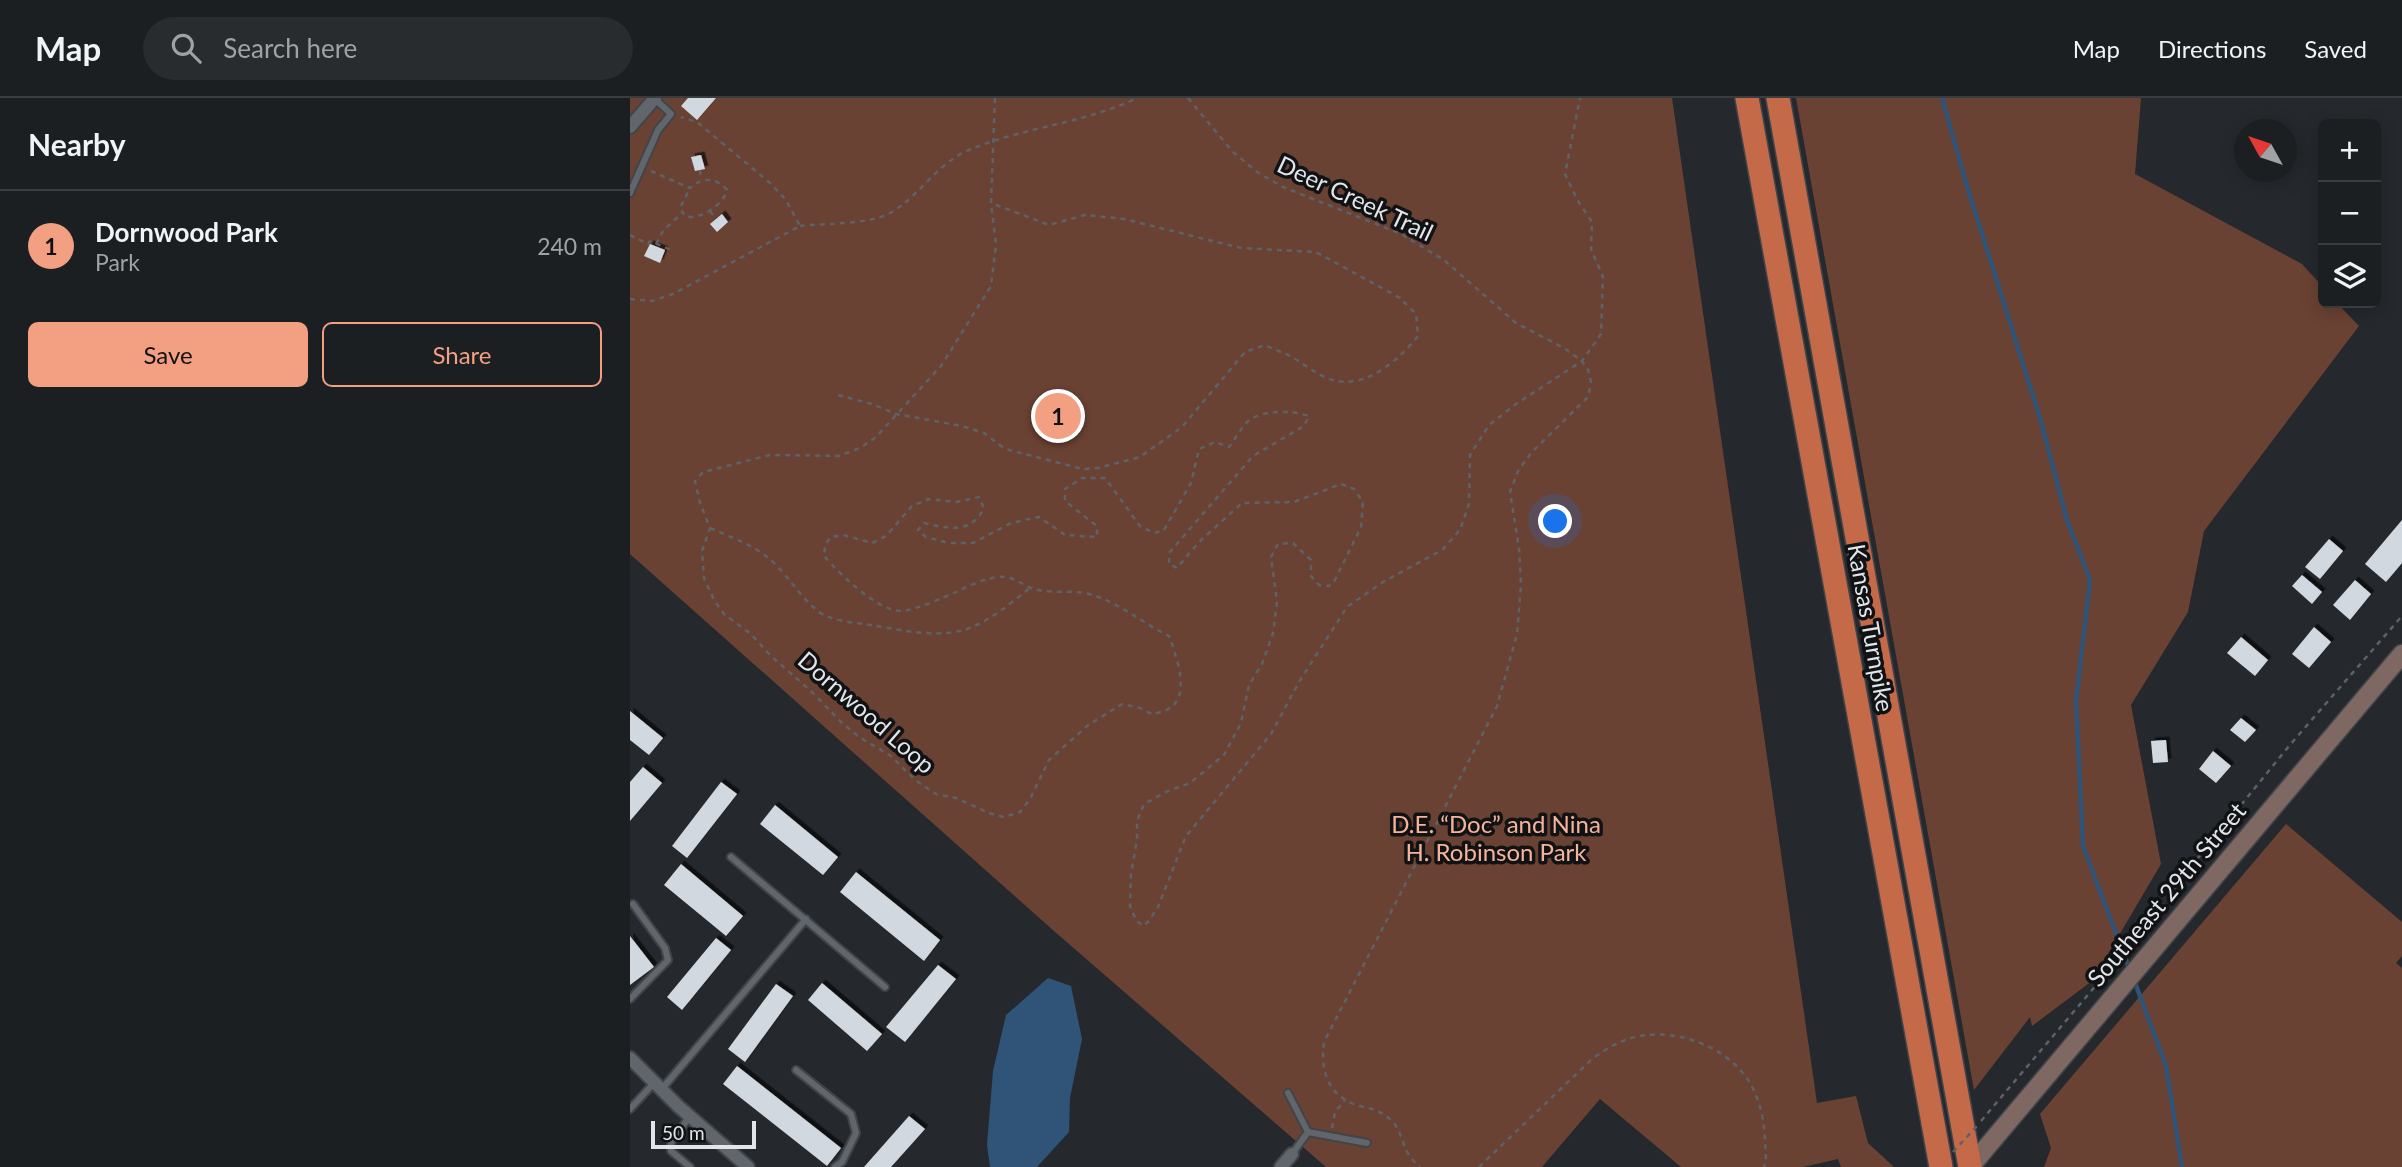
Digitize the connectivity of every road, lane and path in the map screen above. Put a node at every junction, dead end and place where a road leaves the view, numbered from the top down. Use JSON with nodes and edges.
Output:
{"nodes":[{"id":1,"x":655,"y":98,"type":"edge"},
{"id":2,"x":995,"y":98,"type":"edge"},
{"id":3,"x":1137,"y":98,"type":"edge"},
{"id":4,"x":1188,"y":98,"type":"edge"},
{"id":5,"x":1580,"y":98,"type":"edge"},
{"id":6,"x":1747,"y":98,"type":"edge"},
{"id":7,"x":1778,"y":98,"type":"edge"},
{"id":8,"x":671,"y":114,"type":"junction"},
{"id":9,"x":630,"y":127,"type":"edge"},
{"id":10,"x":993,"y":141,"type":"junction"},
{"id":11,"x":642,"y":167,"type":"junction"},
{"id":12,"x":700,"y":170,"type":"dead end"},
{"id":13,"x":701,"y":180,"type":"junction"},
{"id":14,"x":690,"y":188,"type":"junction"},
{"id":15,"x":630,"y":193,"type":"edge"},
{"id":16,"x":991,"y":203,"type":"junction"},
{"id":17,"x":710,"y":211,"type":"junction"},
{"id":18,"x":682,"y":213,"type":"junction"},
{"id":19,"x":716,"y":219,"type":"dead end"},
{"id":20,"x":800,"y":226,"type":"junction"},
{"id":21,"x":630,"y":235,"type":"edge"},
{"id":22,"x":656,"y":244,"type":"junction"},
{"id":23,"x":671,"y":250,"type":"dead end"},
{"id":24,"x":630,"y":299,"type":"edge"},
{"id":25,"x":1582,"y":361,"type":"junction"},
{"id":26,"x":838,"y":395,"type":"dead end"},
{"id":27,"x":896,"y":414,"type":"junction"},
{"id":28,"x":710,"y":528,"type":"junction"},
{"id":29,"x":1030,"y":588,"type":"junction"},
{"id":30,"x":2402,"y":616,"type":"edge"},
{"id":31,"x":2402,"y":654,"type":"edge"},
{"id":32,"x":731,"y":857,"type":"dead end"},
{"id":33,"x":633,"y":904,"type":"dead end"},
{"id":34,"x":806,"y":919,"type":"junction"},
{"id":35,"x":885,"y":987,"type":"dead end"},
{"id":36,"x":630,"y":999,"type":"edge"},
{"id":37,"x":630,"y":1058,"type":"edge"},
{"id":38,"x":796,"y":1070,"type":"dead end"},
{"id":39,"x":658,"y":1087,"type":"junction"},
{"id":40,"x":1288,"y":1093,"type":"dead end"},
{"id":41,"x":1345,"y":1100,"type":"junction"},
{"id":42,"x":630,"y":1109,"type":"edge"},
{"id":43,"x":690,"y":1117,"type":"junction"},
{"id":44,"x":1308,"y":1132,"type":"junction"},
{"id":45,"x":1331,"y":1136,"type":"junction"},
{"id":46,"x":1367,"y":1143,"type":"dead end"},
{"id":47,"x":1292,"y":1154,"type":"joint"},
{"id":48,"x":1959,"y":1163,"type":"edge"},
{"id":49,"x":690,"y":1167,"type":"edge"},
{"id":50,"x":748,"y":1167,"type":"edge"},
{"id":51,"x":835,"y":1167,"type":"edge"},
{"id":52,"x":1281,"y":1167,"type":"edge"},
{"id":53,"x":1420,"y":1167,"type":"edge"},
{"id":54,"x":1479,"y":1167,"type":"edge"},
{"id":55,"x":1764,"y":1167,"type":"edge"}],
"edges":[{"from":1,"to":8,"type":"lane"},
{"from":1,"to":9,"type":"street"},
{"from":2,"to":10,"type":"path"},
{"from":3,"to":10,"type":"path"},
{"from":4,"to":25,"type":"path","name":"Deer Creek Trail"},
{"from":5,"to":25,"type":"path","name":"Dornwood Loop"},
{"from":6,"to":48,"type":"highway","name":"Kansas Turnpike"},
{"from":7,"to":48,"type":"highway","name":"Kansas Turnpike"},
{"from":8,"to":11,"type":"lane"},
{"from":8,"to":20,"type":"path"},
{"from":10,"to":16,"type":"path"},
{"from":10,"to":20,"type":"path"},
{"from":11,"to":14,"type":"path"},
{"from":11,"to":15,"type":"lane"},
{"from":12,"to":13,"type":"path"},
{"from":13,"to":14,"type":"path"},
{"from":13,"to":17,"type":"path"},
{"from":14,"to":18,"type":"path"},
{"from":16,"to":27,"type":"path"},
{"from":16,"to":27,"type":"path"},
{"from":17,"to":18,"type":"path"},
{"from":17,"to":19,"type":"path"},
{"from":18,"to":22,"type":"path"},
{"from":20,"to":24,"type":"path"},
{"from":21,"to":22,"type":"path"},
{"from":22,"to":23,"type":"path"},
{"from":25,"to":29,"type":"path","name":"Dornwood Loop"},
{"from":25,"to":41,"type":"path"},
{"from":26,"to":27,"type":"path"},
{"from":27,"to":28,"type":"path"},
{"from":28,"to":29,"type":"path"},
{"from":28,"to":29,"type":"path","name":"Dornwood Loop"},
{"from":30,"to":48,"type":"path","bridge":true},
{"from":31,"to":48,"type":"main road","name":"Southeast 29th Street"},
{"from":32,"to":34,"type":"lane"},
{"from":33,"to":36,"type":"lane"},
{"from":34,"to":35,"type":"lane"},
{"from":34,"to":39,"type":"lane"},
{"from":37,"to":39,"type":"street"},
{"from":38,"to":51,"type":"lane"},
{"from":39,"to":42,"type":"lane"},
{"from":39,"to":43,"type":"street"},
{"from":40,"to":44,"type":"lane"},
{"from":41,"to":45,"type":"path"},
{"from":41,"to":53,"type":"path"},
{"from":43,"to":49,"type":"lane"},
{"from":43,"to":50,"type":"street"},
{"from":44,"to":45,"type":"lane"},
{"from":44,"to":47,"type":"lane"},
{"from":45,"to":46,"type":"lane"},
{"from":47,"to":52,"type":"street"},
{"from":54,"to":55,"type":"path"}]}
